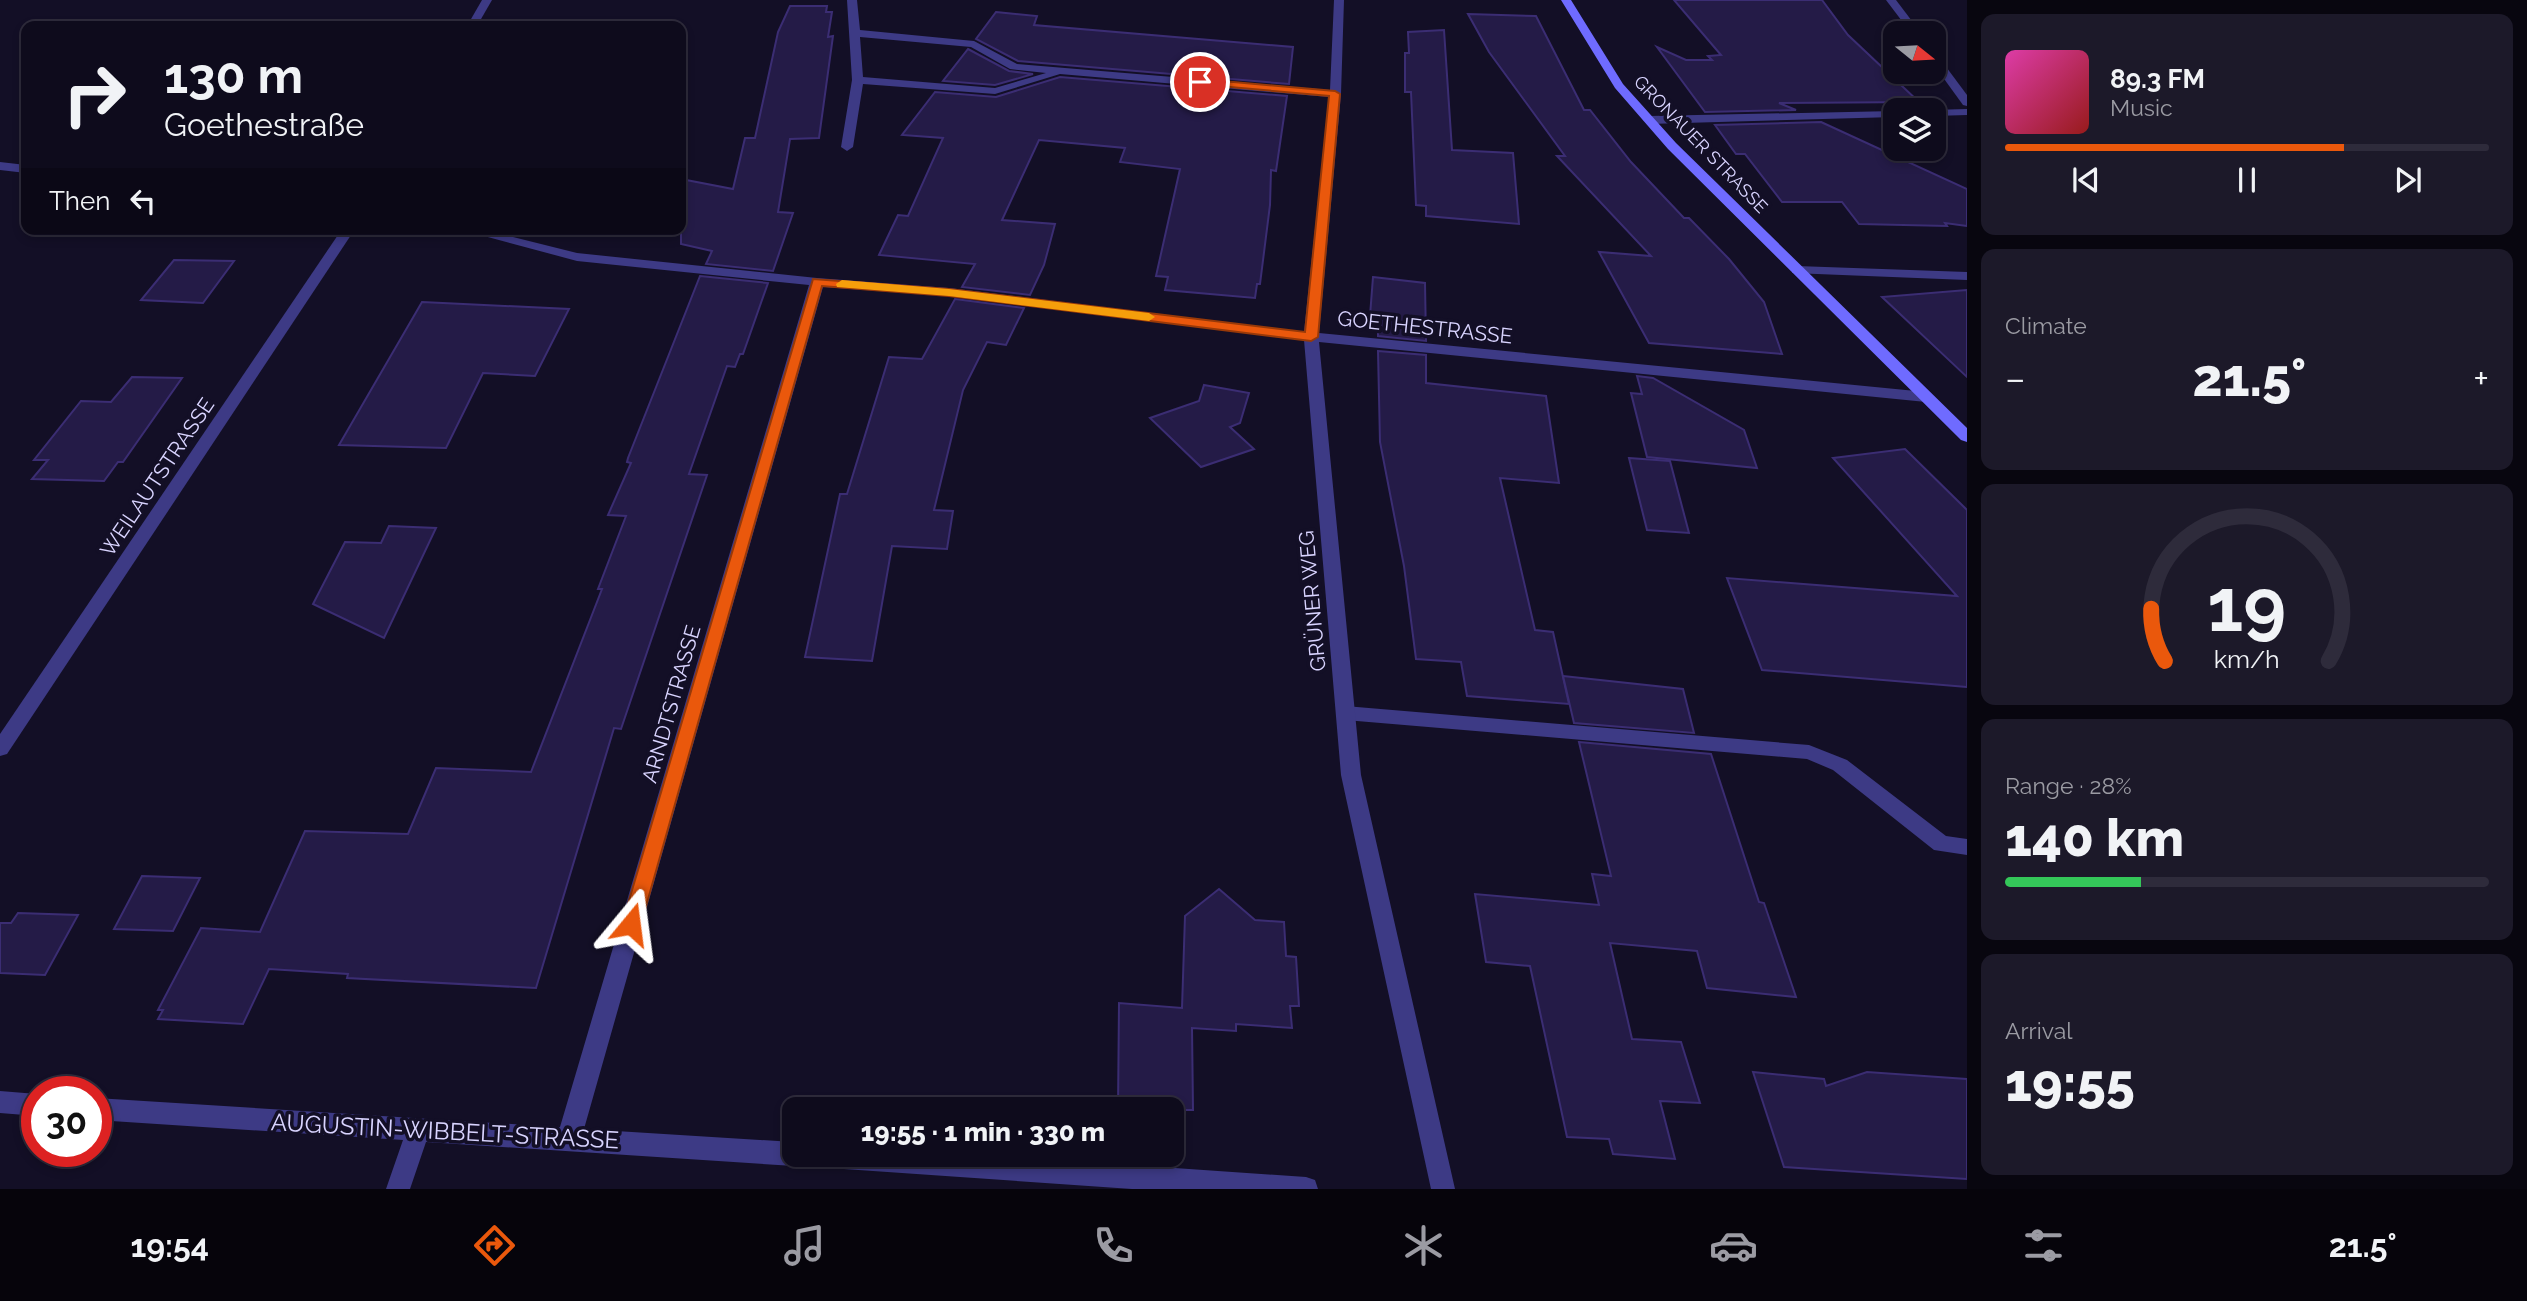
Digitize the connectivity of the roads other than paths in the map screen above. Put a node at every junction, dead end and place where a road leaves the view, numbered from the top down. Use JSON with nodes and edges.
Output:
{"nodes":[{"id":1,"x":487,"y":0,"type":"edge"},
{"id":2,"x":852,"y":0,"type":"edge"},
{"id":3,"x":1339,"y":0,"type":"edge"},
{"id":4,"x":1566,"y":0,"type":"edge"},
{"id":5,"x":1891,"y":0,"type":"edge"},
{"id":6,"x":475,"y":21,"type":"edge"},
{"id":7,"x":1907,"y":21,"type":"edge"},
{"id":8,"x":855,"y":33,"type":"junction"},
{"id":9,"x":1065,"y":71,"type":"junction"},
{"id":10,"x":1946,"y":74,"type":"edge"},
{"id":11,"x":858,"y":80,"type":"junction"},
{"id":12,"x":1335,"y":94,"type":"junction"},
{"id":13,"x":1967,"y":103,"type":"edge"},
{"id":14,"x":1967,"y":112,"type":"edge"},
{"id":15,"x":1946,"y":113,"type":"edge"},
{"id":16,"x":1883,"y":114,"type":"edge"},
{"id":17,"x":1649,"y":120,"type":"junction"},
{"id":18,"x":847,"y":147,"type":"dead end"},
{"id":19,"x":0,"y":166,"type":"edge"},
{"id":20,"x":21,"y":169,"type":"edge"},
{"id":21,"x":345,"y":235,"type":"edge"},
{"id":22,"x":488,"y":235,"type":"edge"},
{"id":23,"x":1797,"y":270,"type":"junction"},
{"id":24,"x":1967,"y":276,"type":"edge"},
{"id":25,"x":817,"y":282,"type":"junction"},
{"id":26,"x":1311,"y":337,"type":"junction"},
{"id":27,"x":1926,"y":397,"type":"junction"},
{"id":28,"x":1967,"y":437,"type":"edge"},
{"id":29,"x":1345,"y":713,"type":"junction"},
{"id":30,"x":0,"y":748,"type":"edge"},
{"id":31,"x":1967,"y":847,"type":"edge"},
{"id":32,"x":0,"y":1102,"type":"edge"},
{"id":33,"x":21,"y":1104,"type":"edge"},
{"id":34,"x":112,"y":1110,"type":"edge"},
{"id":35,"x":418,"y":1131,"type":"junction"},
{"id":36,"x":569,"y":1138,"type":"junction"},
{"id":37,"x":782,"y":1153,"type":"edge"},
{"id":38,"x":989,"y":1167,"type":"edge"},
{"id":39,"x":398,"y":1189,"type":"edge"},
{"id":40,"x":1307,"y":1189,"type":"edge"},
{"id":41,"x":1443,"y":1189,"type":"edge"}],
"edges":[{"from":1,"to":6,"type":"street"},
{"from":2,"to":8,"type":"street"},
{"from":3,"to":12,"type":"street","name":"GRÜNER WEG"},
{"from":4,"to":17,"type":"main road","name":"GRONAUER STRASSE"},
{"from":5,"to":7,"type":"street"},
{"from":8,"to":9,"type":"street"},
{"from":8,"to":11,"type":"street"},
{"from":9,"to":11,"type":"street"},
{"from":9,"to":12,"type":"street"},
{"from":10,"to":13,"type":"street"},
{"from":11,"to":18,"type":"street"},
{"from":12,"to":26,"type":"street","name":"GRÜNER WEG"},
{"from":14,"to":15,"type":"street"},
{"from":16,"to":17,"type":"street"},
{"from":17,"to":23,"type":"main road","name":"GRONAUER STRASSE"},
{"from":19,"to":20,"type":"street"},
{"from":21,"to":30,"type":"street","name":"WEILAUTSTRASSE"},
{"from":22,"to":25,"type":"street","name":"GOETHESTRASSE"},
{"from":23,"to":24,"type":"street"},
{"from":23,"to":27,"type":"main road","name":"GRONAUER STRASSE"},
{"from":25,"to":26,"type":"street","name":"GOETHESTRASSE"},
{"from":25,"to":36,"type":"street","name":"ARNDTSTRASSE"},
{"from":26,"to":27,"type":"street","name":"GOETHESTRASSE"},
{"from":26,"to":29,"type":"street","name":"GRÜNER WEG"},
{"from":27,"to":28,"type":"main road","name":"GRONAUER STRASSE"},
{"from":29,"to":31,"type":"street"},
{"from":29,"to":41,"type":"street","name":"GRÜNER WEG"},
{"from":32,"to":33,"type":"street"},
{"from":34,"to":35,"type":"street","name":"AUGUSTIN-WIBBELT-STRASSE"},
{"from":35,"to":36,"type":"street","name":"AUGUSTIN-WIBBELT-STRASSE"},
{"from":35,"to":39,"type":"street"},
{"from":36,"to":37,"type":"street","name":"AUGUSTIN-WIBBELT-STRASSE"},
{"from":38,"to":40,"type":"street"}]}
